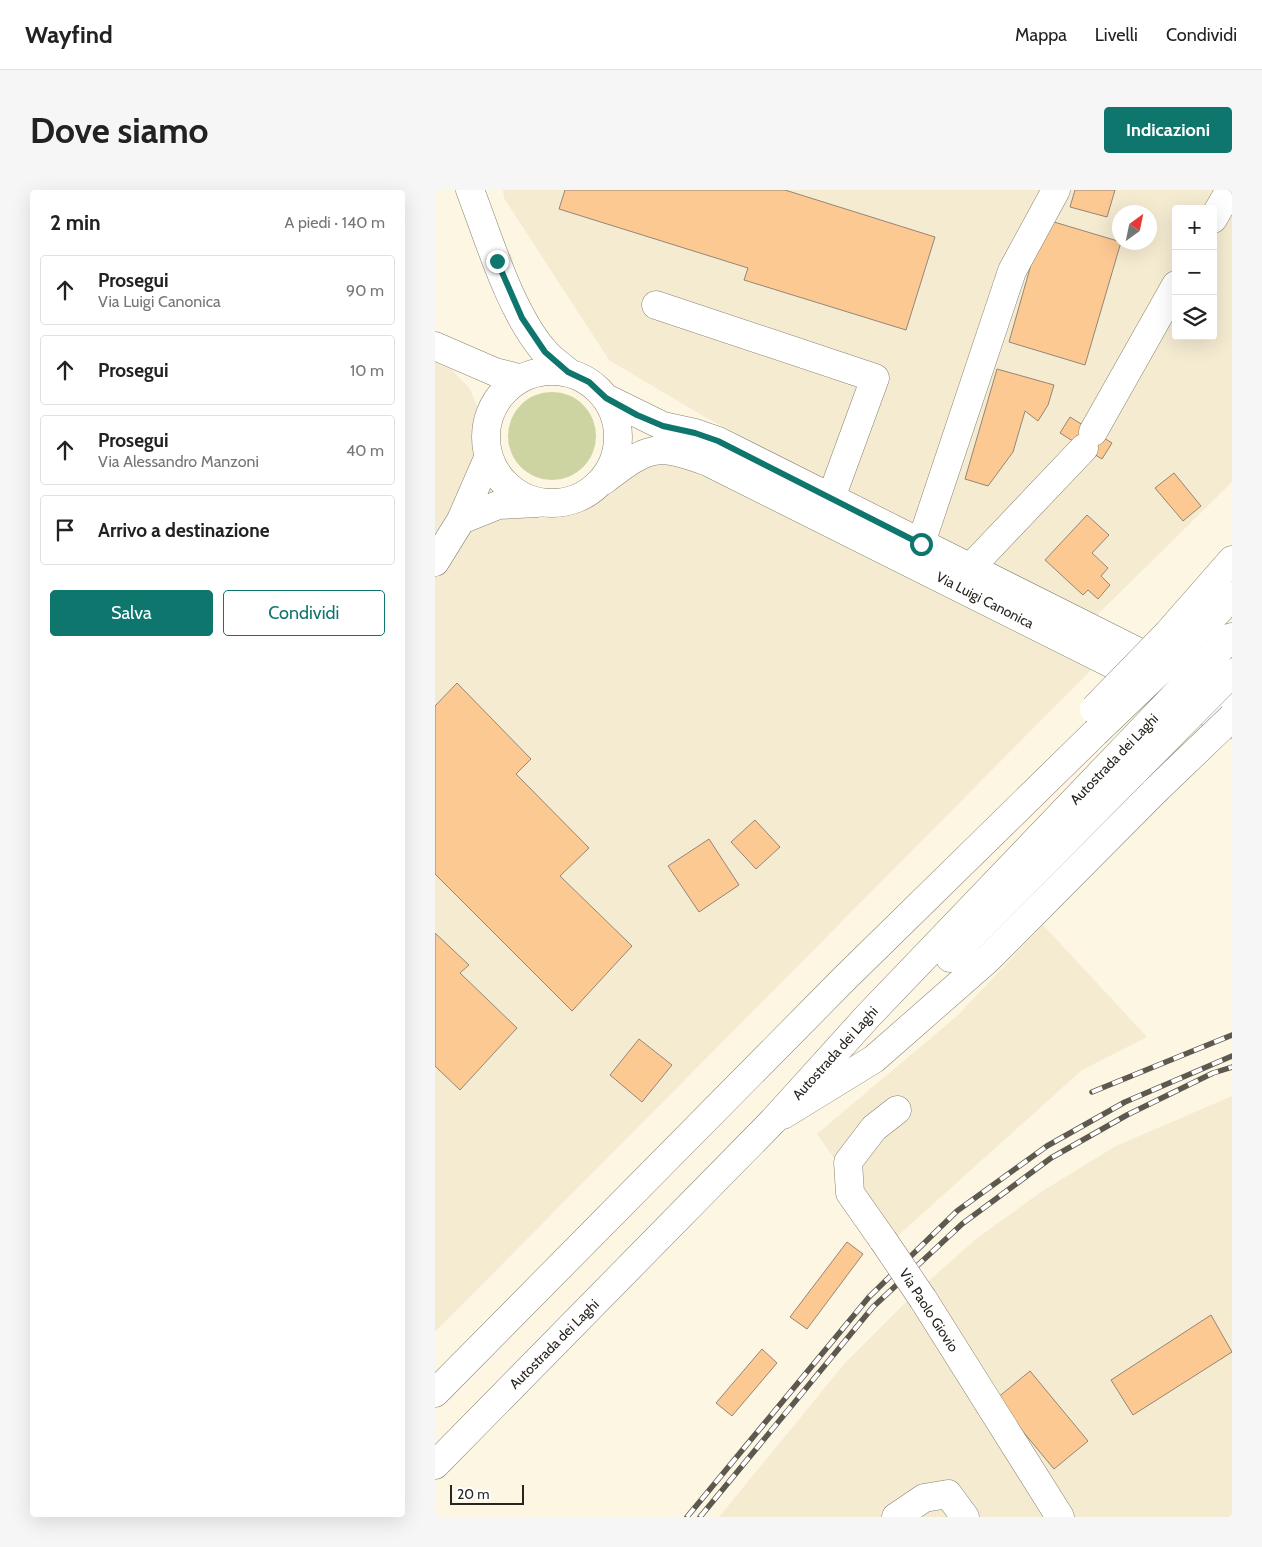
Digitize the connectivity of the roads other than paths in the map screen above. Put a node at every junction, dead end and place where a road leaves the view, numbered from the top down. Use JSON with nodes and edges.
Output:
{"nodes":[{"id":1,"x":470,"y":190,"type":"edge"},
{"id":2,"x":1056,"y":190,"type":"edge"},
{"id":3,"x":1230,"y":190,"type":"edge"},
{"id":4,"x":1217,"y":212,"type":"edge"},
{"id":5,"x":1172,"y":293,"type":"edge"},
{"id":6,"x":656,"y":305,"type":"dead end"},
{"id":7,"x":522,"y":318,"type":"junction"},
{"id":8,"x":440,"y":349,"type":"edge"},
{"id":9,"x":568,"y":372,"type":"junction"},
{"id":10,"x":521,"y":378,"type":"junction"},
{"id":11,"x":606,"y":398,"type":"junction"},
{"id":12,"x":489,"y":413,"type":"junction"},
{"id":13,"x":488,"y":458,"type":"junction"},
{"id":14,"x":603,"y":481,"type":"junction"},
{"id":15,"x":831,"y":498,"type":"junction"},
{"id":16,"x":538,"y":503,"type":"junction"},
{"id":17,"x":461,"y":520,"type":"junction"},
{"id":18,"x":921,"y":544,"type":"junction"},
{"id":19,"x":1232,"y":560,"type":"edge"},
{"id":20,"x":435,"y":562,"type":"edge"},
{"id":21,"x":969,"y":568,"type":"junction"},
{"id":22,"x":1232,"y":596,"type":"edge"},
{"id":23,"x":1232,"y":637,"type":"edge"},
{"id":24,"x":1178,"y":639,"type":"junction"},
{"id":25,"x":1222,"y":665,"type":"edge"},
{"id":26,"x":1232,"y":699,"type":"edge"},
{"id":27,"x":1232,"y":717,"type":"edge"},
{"id":28,"x":1232,"y":724,"type":"edge"},
{"id":29,"x":897,"y":1110,"type":"dead end"},
{"id":30,"x":773,"y":1121,"type":"junction"},
{"id":31,"x":435,"y":1394,"type":"edge"},
{"id":32,"x":435,"y":1465,"type":"edge"},
{"id":33,"x":896,"y":1517,"type":"edge"},
{"id":34,"x":965,"y":1517,"type":"edge"},
{"id":35,"x":1060,"y":1517,"type":"edge"}],
"edges":[{"from":1,"to":7,"type":"main road"},
{"from":2,"to":18,"type":"main road"},
{"from":3,"to":4,"type":"main road"},
{"from":5,"to":21,"type":"main road"},
{"from":6,"to":15,"type":"main road"},
{"from":7,"to":9,"type":"main road"},
{"from":7,"to":10,"type":"main road"},
{"from":8,"to":10,"type":"main road"},
{"from":8,"to":12,"type":"main road"},
{"from":9,"to":10,"type":"main road"},
{"from":9,"to":11,"type":"main road"},
{"from":10,"to":12,"type":"main road"},
{"from":11,"to":14,"type":"main road"},
{"from":11,"to":15,"type":"main road","name":"Via Luigi Canonica"},
{"from":12,"to":13,"type":"main road"},
{"from":13,"to":16,"type":"main road"},
{"from":13,"to":17,"type":"main road"},
{"from":14,"to":16,"type":"main road"},
{"from":14,"to":28,"type":"main road","name":"Via Luigi Canonica"},
{"from":15,"to":18,"type":"main road","name":"Via Luigi Canonica"},
{"from":16,"to":17,"type":"main road"},
{"from":17,"to":20,"type":"main road"},
{"from":18,"to":21,"type":"main road","name":"Via Luigi Canonica"},
{"from":19,"to":24,"type":"main road"},
{"from":21,"to":26,"type":"main road","name":"Via Luigi Canonica"},
{"from":22,"to":24,"type":"main road"},
{"from":23,"to":25,"type":"main road","name":"Autostrada dei Laghi"},
{"from":24,"to":31,"type":"main road","bridge":true},
{"from":25,"to":30,"type":"main road","name":"Autostrada dei Laghi","bridge":true},
{"from":27,"to":30,"type":"main road","bridge":true},
{"from":29,"to":35,"type":"main road","name":"Via Paolo Giovio","bridge":true},
{"from":30,"to":32,"type":"main road","name":"Autostrada dei Laghi"},
{"from":33,"to":34,"type":"main road"}]}
